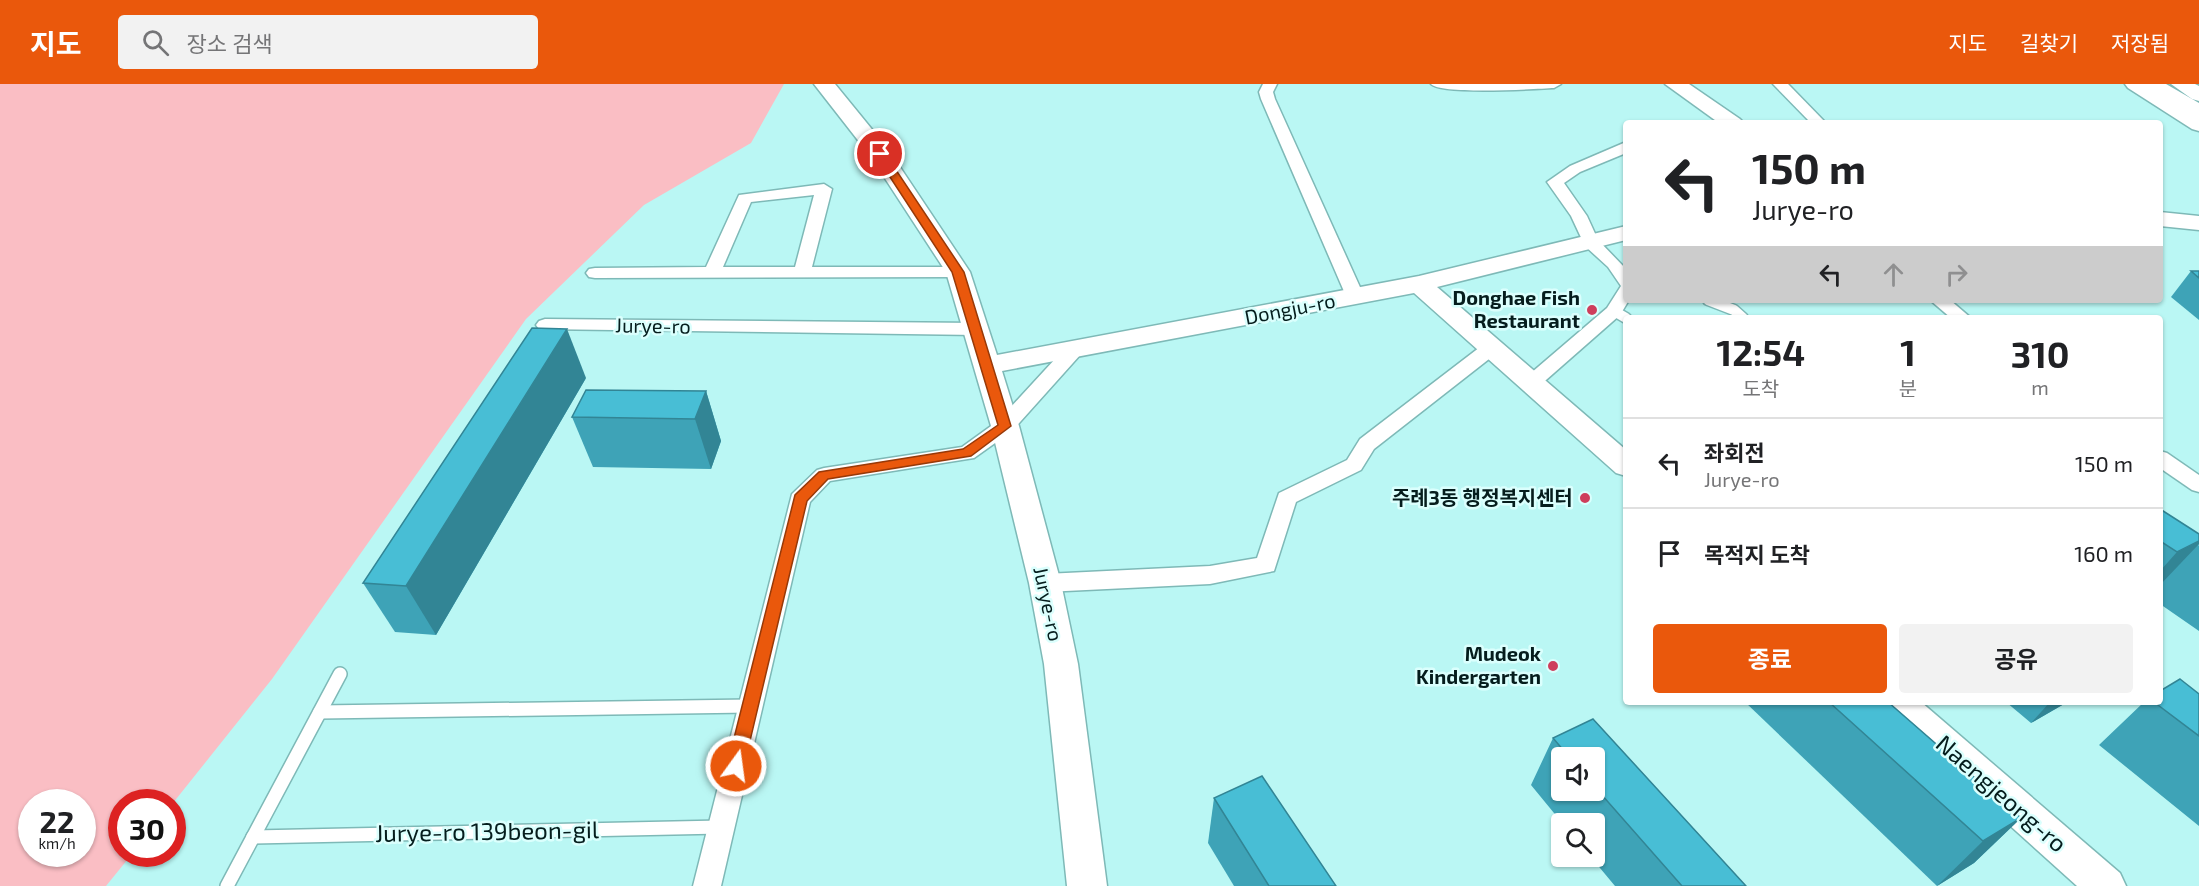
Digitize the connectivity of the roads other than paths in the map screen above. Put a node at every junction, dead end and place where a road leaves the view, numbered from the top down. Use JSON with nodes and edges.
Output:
{"nodes":[{"id":1,"x":824,"y":84,"type":"edge"},
{"id":2,"x":1270,"y":84,"type":"edge"},
{"id":3,"x":1438,"y":84,"type":"edge"},
{"id":4,"x":1554,"y":84,"type":"edge"},
{"id":5,"x":1675,"y":84,"type":"edge"},
{"id":6,"x":1780,"y":84,"type":"edge"},
{"id":7,"x":2135,"y":84,"type":"edge"},
{"id":8,"x":2150,"y":84,"type":"edge"},
{"id":9,"x":2166,"y":84,"type":"edge"},
{"id":10,"x":2181,"y":84,"type":"edge"},
{"id":11,"x":2199,"y":96,"type":"edge"},
{"id":12,"x":2199,"y":104,"type":"edge"},
{"id":13,"x":2199,"y":113,"type":"edge"},
{"id":14,"x":1729,"y":120,"type":"edge"},
{"id":15,"x":1816,"y":120,"type":"edge"},
{"id":16,"x":2199,"y":125,"type":"edge"},
{"id":17,"x":1623,"y":148,"type":"edge"},
{"id":18,"x":2163,"y":219,"type":"edge"},
{"id":19,"x":2195,"y":223,"type":"edge"},
{"id":20,"x":1623,"y":234,"type":"edge"},
{"id":21,"x":1591,"y":242,"type":"junction"},
{"id":22,"x":1620,"y":266,"type":"edge"},
{"id":23,"x":958,"y":272,"type":"junction"},
{"id":24,"x":595,"y":273,"type":"dead end"},
{"id":25,"x":712,"y":273,"type":"junction"},
{"id":26,"x":802,"y":273,"type":"junction"},
{"id":27,"x":1419,"y":284,"type":"junction"},
{"id":28,"x":1355,"y":296,"type":"junction"},
{"id":29,"x":1716,"y":303,"type":"edge"},
{"id":30,"x":1943,"y":303,"type":"edge"},
{"id":31,"x":1620,"y":314,"type":"edge"},
{"id":32,"x":1740,"y":315,"type":"edge"},
{"id":33,"x":1958,"y":315,"type":"edge"},
{"id":34,"x":545,"y":325,"type":"dead end"},
{"id":35,"x":977,"y":329,"type":"junction"},
{"id":36,"x":1491,"y":348,"type":"junction"},
{"id":37,"x":1074,"y":350,"type":"junction"},
{"id":38,"x":987,"y":365,"type":"junction"},
{"id":39,"x":1531,"y":383,"type":"junction"},
{"id":40,"x":1005,"y":426,"type":"junction"},
{"id":41,"x":2163,"y":460,"type":"edge"},
{"id":42,"x":1623,"y":463,"type":"edge"},
{"id":43,"x":2199,"y":485,"type":"edge"},
{"id":44,"x":1045,"y":583,"type":"junction"},
{"id":45,"x":340,"y":674,"type":"dead end"},
{"id":46,"x":1899,"y":705,"type":"edge"},
{"id":47,"x":751,"y":706,"type":"junction"},
{"id":48,"x":320,"y":712,"type":"junction"},
{"id":49,"x":721,"y":827,"type":"junction"},
{"id":50,"x":253,"y":837,"type":"junction"},
{"id":51,"x":227,"y":886,"type":"edge"},
{"id":52,"x":707,"y":886,"type":"edge"},
{"id":53,"x":1087,"y":886,"type":"edge"},
{"id":54,"x":2106,"y":886,"type":"edge"}],
"edges":[{"from":1,"to":23,"type":"street","name":"Jurye-ro"},
{"from":2,"to":28,"type":"street"},
{"from":3,"to":4,"type":"street"},
{"from":5,"to":14,"type":"street"},
{"from":6,"to":15,"type":"street"},
{"from":7,"to":16,"type":"street"},
{"from":8,"to":13,"type":"highway"},
{"from":9,"to":12,"type":"highway"},
{"from":10,"to":11,"type":"street"},
{"from":17,"to":21,"type":"street"},
{"from":18,"to":19,"type":"street"},
{"from":20,"to":21,"type":"street","name":"Dongju-ro"},
{"from":21,"to":22,"type":"street"},
{"from":21,"to":27,"type":"street","name":"Dongju-ro"},
{"from":23,"to":26,"type":"street"},
{"from":23,"to":35,"type":"street","name":"Jurye-ro"},
{"from":24,"to":25,"type":"street"},
{"from":25,"to":26,"type":"street"},
{"from":25,"to":26,"type":"street"},
{"from":27,"to":28,"type":"street","name":"Dongju-ro"},
{"from":27,"to":36,"type":"street"},
{"from":28,"to":37,"type":"street","name":"Dongju-ro"},
{"from":29,"to":32,"type":"lane"},
{"from":30,"to":33,"type":"street"},
{"from":31,"to":39,"type":"street"},
{"from":34,"to":35,"type":"street","name":"Jurye-ro"},
{"from":35,"to":38,"type":"street","name":"Jurye-ro"},
{"from":36,"to":39,"type":"street"},
{"from":36,"to":44,"type":"street"},
{"from":37,"to":38,"type":"street","name":"Dongju-ro"},
{"from":37,"to":40,"type":"street"},
{"from":38,"to":40,"type":"street","name":"Jurye-ro"},
{"from":39,"to":42,"type":"street"},
{"from":40,"to":44,"type":"street","name":"Jurye-ro"},
{"from":40,"to":47,"type":"street"},
{"from":41,"to":43,"type":"street"},
{"from":44,"to":53,"type":"street","name":"Jurye-ro"},
{"from":45,"to":48,"type":"lane"},
{"from":46,"to":54,"type":"street","name":"Naengjeong-ro"},
{"from":47,"to":48,"type":"lane"},
{"from":47,"to":49,"type":"street"},
{"from":48,"to":50,"type":"lane"},
{"from":49,"to":50,"type":"lane","name":"Jurye-ro 139beon-gil"},
{"from":49,"to":52,"type":"street"},
{"from":50,"to":51,"type":"lane"}]}
